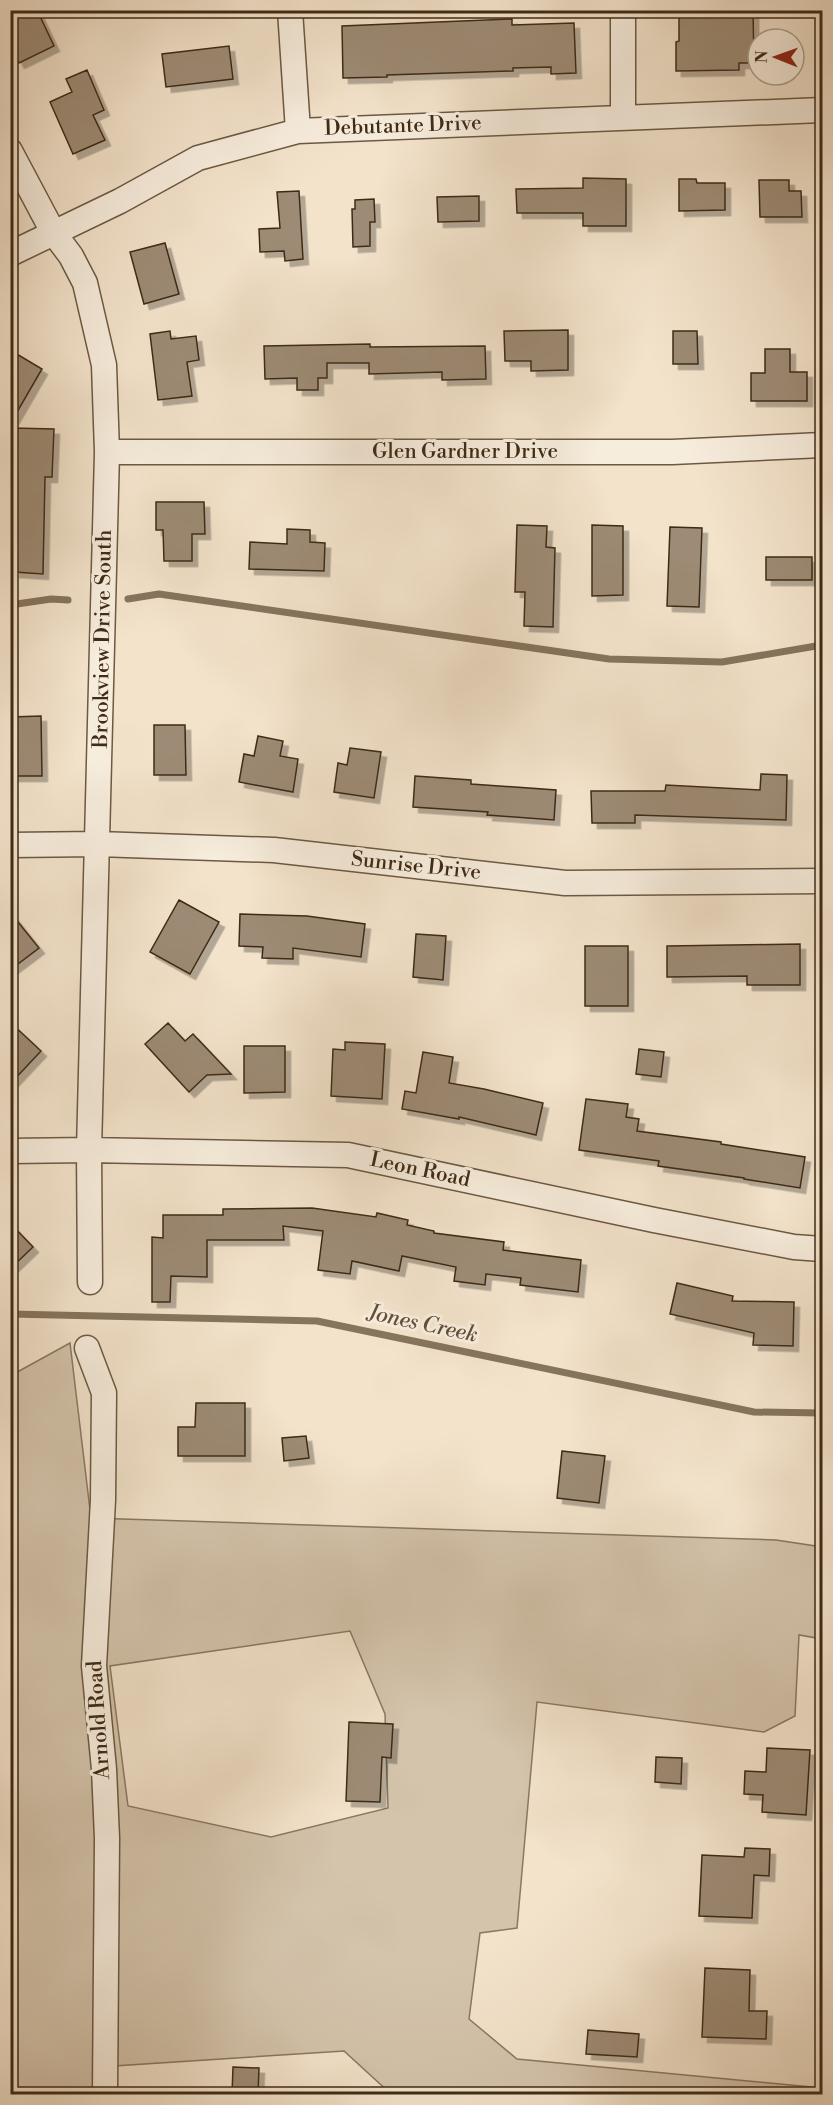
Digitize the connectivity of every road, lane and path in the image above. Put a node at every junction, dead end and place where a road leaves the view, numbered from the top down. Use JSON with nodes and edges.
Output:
{"nodes":[{"id":1,"x":290,"y":10,"type":"edge"},
{"id":2,"x":623,"y":10,"type":"edge"},
{"id":3,"x":822,"y":110,"type":"edge"},
{"id":4,"x":623,"y":117,"type":"junction"},
{"id":5,"x":298,"y":131,"type":"junction"},
{"id":6,"x":10,"y":151,"type":"edge"},
{"id":7,"x":53,"y":232,"type":"junction"},
{"id":8,"x":10,"y":254,"type":"edge"},
{"id":9,"x":822,"y":445,"type":"edge"},
{"id":10,"x":107,"y":452,"type":"junction"},
{"id":11,"x":98,"y":844,"type":"junction"},
{"id":12,"x":10,"y":845,"type":"edge"},
{"id":13,"x":822,"y":881,"type":"edge"},
{"id":14,"x":89,"y":1150,"type":"junction"},
{"id":15,"x":10,"y":1151,"type":"edge"},
{"id":16,"x":822,"y":1249,"type":"edge"},
{"id":17,"x":90,"y":1282,"type":"dead end"},
{"id":18,"x":87,"y":1348,"type":"dead end"},
{"id":19,"x":105,"y":2094,"type":"edge"}],
"edges":[{"from":1,"to":5,"type":"street"},
{"from":2,"to":4,"type":"street"},
{"from":3,"to":4,"type":"street","name":"Debutante Drive"},
{"from":4,"to":5,"type":"street","name":"Debutante Drive"},
{"from":5,"to":7,"type":"street","name":"Debutante Drive"},
{"from":6,"to":7,"type":"street","name":"Brookview Drive South"},
{"from":7,"to":8,"type":"street","name":"Debutante Drive"},
{"from":7,"to":10,"type":"street","name":"Brookview Drive South"},
{"from":9,"to":10,"type":"street","name":"Glen Gardner Drive"},
{"from":10,"to":11,"type":"street","name":"Brookview Drive South"},
{"from":11,"to":12,"type":"street","name":"Sunrise Drive"},
{"from":11,"to":13,"type":"street","name":"Sunrise Drive"},
{"from":11,"to":14,"type":"street","name":"Brookview Drive South"},
{"from":14,"to":15,"type":"street","name":"Leon Road"},
{"from":14,"to":16,"type":"street","name":"Leon Road"},
{"from":14,"to":17,"type":"street"},
{"from":18,"to":19,"type":"street","name":"Arnold Road"}]}
